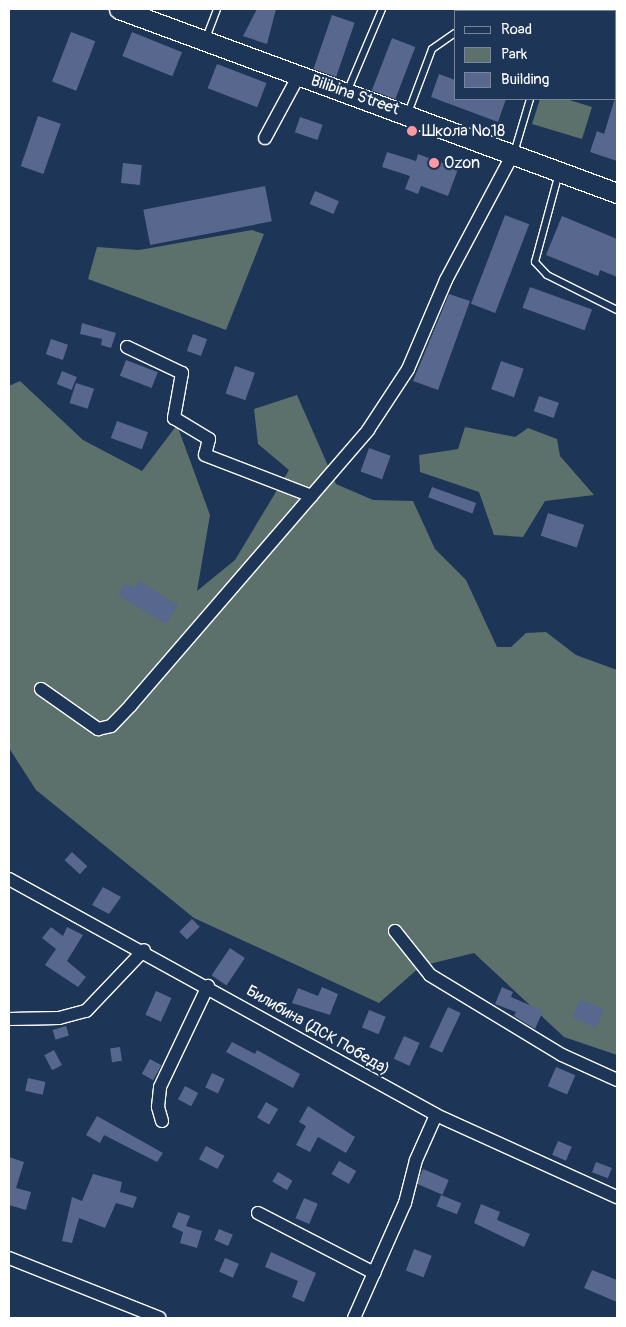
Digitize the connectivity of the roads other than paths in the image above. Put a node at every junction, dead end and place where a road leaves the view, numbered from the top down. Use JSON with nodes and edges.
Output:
{"nodes":[{"id":1,"x":119,"y":9,"type":"edge"},
{"id":2,"x":217,"y":9,"type":"edge"},
{"id":3,"x":382,"y":9,"type":"edge"},
{"id":4,"x":454,"y":34,"type":"edge"},
{"id":5,"x":206,"y":40,"type":"junction"},
{"id":6,"x":299,"y":75,"type":"junction"},
{"id":7,"x":346,"y":93,"type":"junction"},
{"id":8,"x":530,"y":100,"type":"edge"},
{"id":9,"x":408,"y":113,"type":"junction"},
{"id":10,"x":266,"y":138,"type":"dead end"},
{"id":11,"x":513,"y":154,"type":"junction"},
{"id":12,"x":560,"y":172,"type":"junction"},
{"id":13,"x":617,"y":193,"type":"edge"},
{"id":14,"x":617,"y":310,"type":"edge"},
{"id":15,"x":127,"y":347,"type":"dead end"},
{"id":16,"x":311,"y":496,"type":"junction"},
{"id":17,"x":40,"y":689,"type":"dead end"},
{"id":18,"x":9,"y":879,"type":"edge"},
{"id":19,"x":395,"y":931,"type":"dead end"},
{"id":20,"x":144,"y":950,"type":"junction"},
{"id":21,"x":208,"y":986,"type":"junction"},
{"id":22,"x":9,"y":1019,"type":"edge"},
{"id":23,"x":617,"y":1080,"type":"edge"},
{"id":24,"x":436,"y":1115,"type":"junction"},
{"id":25,"x":162,"y":1121,"type":"dead end"},
{"id":26,"x":617,"y":1197,"type":"edge"},
{"id":27,"x":258,"y":1213,"type":"dead end"},
{"id":28,"x":9,"y":1258,"type":"edge"},
{"id":29,"x":374,"y":1274,"type":"junction"},
{"id":30,"x":160,"y":1318,"type":"edge"},
{"id":31,"x":354,"y":1318,"type":"edge"}],
"edges":[{"from":1,"to":5,"type":"main road","name":"Bilibina Street"},
{"from":2,"to":5,"type":"lane"},
{"from":3,"to":7,"type":"lane"},
{"from":4,"to":9,"type":"lane"},
{"from":5,"to":6,"type":"main road","name":"Bilibina Street"},
{"from":6,"to":7,"type":"main road","name":"Bilibina Street"},
{"from":6,"to":10,"type":"street"},
{"from":7,"to":9,"type":"main road","name":"Bilibina Street"},
{"from":8,"to":11,"type":"lane"},
{"from":9,"to":11,"type":"main road","name":"Bilibina Street"},
{"from":11,"to":12,"type":"main road","name":"Bilibina Street"},
{"from":11,"to":16,"type":"street"},
{"from":12,"to":13,"type":"main road","name":"Bilibina Street"},
{"from":12,"to":14,"type":"lane"},
{"from":15,"to":16,"type":"street"},
{"from":16,"to":17,"type":"street"},
{"from":18,"to":20,"type":"street","name":"Билибина (ДСК Победа)"},
{"from":19,"to":23,"type":"street"},
{"from":20,"to":21,"type":"street","name":"Билибина (ДСК Победа)"},
{"from":20,"to":22,"type":"street"},
{"from":21,"to":24,"type":"street","name":"Билибина (ДСК Победа)"},
{"from":21,"to":25,"type":"street"},
{"from":24,"to":26,"type":"street","name":"Билибина (ДСК Победа)"},
{"from":24,"to":29,"type":"street"},
{"from":27,"to":29,"type":"street"},
{"from":28,"to":30,"type":"street"},
{"from":29,"to":31,"type":"street"}]}
